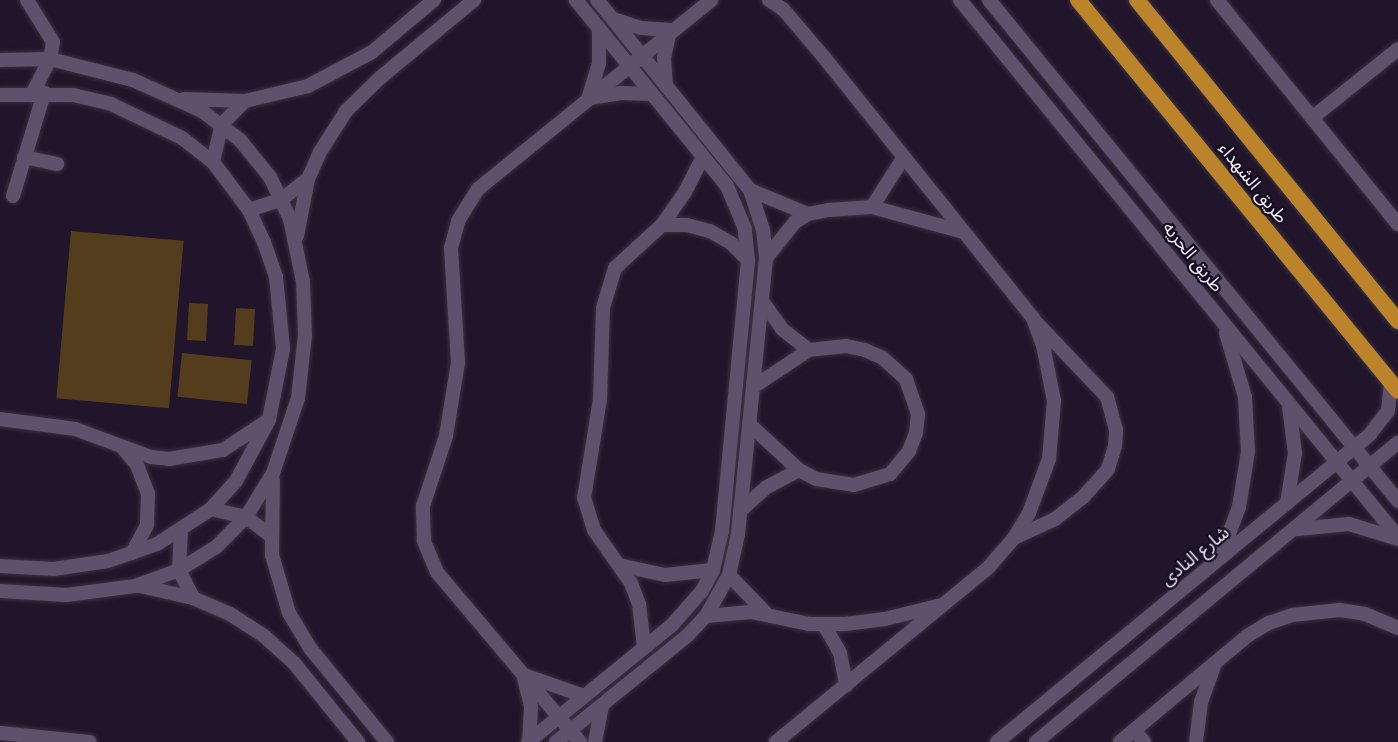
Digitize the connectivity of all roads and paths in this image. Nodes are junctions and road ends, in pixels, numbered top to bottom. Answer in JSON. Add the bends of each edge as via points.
{"nodes":[{"id":1,"x":27,"y":0,"type":"edge"},
{"id":2,"x":434,"y":0,"type":"edge"},
{"id":3,"x":474,"y":0,"type":"edge"},
{"id":4,"x":576,"y":0,"type":"edge"},
{"id":5,"x":597,"y":0,"type":"edge"},
{"id":6,"x":711,"y":0,"type":"edge"},
{"id":7,"x":769,"y":0,"type":"edge"},
{"id":8,"x":960,"y":0,"type":"edge"},
{"id":9,"x":988,"y":0,"type":"edge"},
{"id":10,"x":1078,"y":0,"type":"edge"},
{"id":11,"x":1137,"y":0,"type":"edge"},
{"id":12,"x":1217,"y":0,"type":"edge"},
{"id":13,"x":612,"y":19,"type":"junction"},
{"id":14,"x":599,"y":28,"type":"junction"},
{"id":15,"x":670,"y":30,"type":"junction"},
{"id":16,"x":1398,"y":49,"type":"edge"},
{"id":17,"x":641,"y":55,"type":"junction"},
{"id":18,"x":50,"y":59,"type":"junction"},
{"id":19,"x":0,"y":60,"type":"edge"},
{"id":20,"x":628,"y":65,"type":"junction"},
{"id":21,"x":666,"y":86,"type":"junction"},
{"id":22,"x":38,"y":93,"type":"junction"},
{"id":23,"x":652,"y":94,"type":"junction"},
{"id":24,"x":0,"y":95,"type":"edge"},
{"id":25,"x":175,"y":98,"type":"junction"},
{"id":26,"x":588,"y":99,"type":"junction"},
{"id":27,"x":245,"y":101,"type":"junction"},
{"id":28,"x":1312,"y":118,"type":"junction"},
{"id":29,"x":222,"y":124,"type":"junction"},
{"id":30,"x":24,"y":157,"type":"junction"},
{"id":31,"x":703,"y":157,"type":"junction"},
{"id":32,"x":904,"y":157,"type":"junction"},
{"id":33,"x":213,"y":162,"type":"junction"},
{"id":34,"x":57,"y":164,"type":"dead end"},
{"id":35,"x":308,"y":179,"type":"junction"},
{"id":36,"x":750,"y":190,"type":"junction"},
{"id":37,"x":13,"y":196,"type":"dead end"},
{"id":38,"x":282,"y":199,"type":"junction"},
{"id":39,"x":872,"y":207,"type":"junction"},
{"id":40,"x":1393,"y":209,"type":"edge"},
{"id":41,"x":249,"y":210,"type":"junction"},
{"id":42,"x":808,"y":214,"type":"junction"},
{"id":43,"x":1398,"y":224,"type":"edge"},
{"id":44,"x":662,"y":225,"type":"junction"},
{"id":45,"x":964,"y":232,"type":"junction"},
{"id":46,"x":296,"y":244,"type":"junction"},
{"id":47,"x":766,"y":258,"type":"junction"},
{"id":48,"x":748,"y":260,"type":"junction"},
{"id":49,"x":762,"y":301,"type":"junction"},
{"id":50,"x":1033,"y":318,"type":"junction"},
{"id":51,"x":1219,"y":318,"type":"junction"},
{"id":52,"x":1398,"y":321,"type":"edge"},
{"id":53,"x":809,"y":350,"type":"junction"},
{"id":54,"x":753,"y":387,"type":"junction"},
{"id":55,"x":1394,"y":387,"type":"edge"},
{"id":56,"x":1288,"y":404,"type":"junction"},
{"id":57,"x":0,"y":420,"type":"edge"},
{"id":58,"x":269,"y":420,"type":"junction"},
{"id":59,"x":749,"y":424,"type":"junction"},
{"id":60,"x":1398,"y":442,"type":"edge"},
{"id":61,"x":122,"y":447,"type":"junction"},
{"id":62,"x":1354,"y":447,"type":"junction"},
{"id":63,"x":1337,"y":462,"type":"junction"},
{"id":64,"x":1370,"y":466,"type":"junction"},
{"id":65,"x":799,"y":470,"type":"junction"},
{"id":66,"x":273,"y":473,"type":"junction"},
{"id":67,"x":1352,"y":481,"type":"junction"},
{"id":68,"x":1398,"y":501,"type":"edge"},
{"id":69,"x":1287,"y":503,"type":"junction"},
{"id":70,"x":211,"y":509,"type":"junction"},
{"id":71,"x":740,"y":510,"type":"junction"},
{"id":72,"x":246,"y":517,"type":"junction"},
{"id":73,"x":181,"y":531,"type":"junction"},
{"id":74,"x":1293,"y":531,"type":"junction"},
{"id":75,"x":270,"y":535,"type":"junction"},
{"id":76,"x":1014,"y":538,"type":"junction"},
{"id":77,"x":1398,"y":538,"type":"edge"},
{"id":78,"x":132,"y":554,"type":"junction"},
{"id":79,"x":1219,"y":559,"type":"junction"},
{"id":80,"x":619,"y":565,"type":"junction"},
{"id":81,"x":0,"y":566,"type":"edge"},
{"id":82,"x":179,"y":570,"type":"junction"},
{"id":83,"x":713,"y":570,"type":"junction"},
{"id":84,"x":729,"y":576,"type":"junction"},
{"id":85,"x":135,"y":586,"type":"junction"},
{"id":86,"x":0,"y":591,"type":"edge"},
{"id":87,"x":194,"y":598,"type":"junction"},
{"id":88,"x":945,"y":603,"type":"junction"},
{"id":89,"x":766,"y":614,"type":"junction"},
{"id":90,"x":706,"y":616,"type":"junction"},
{"id":91,"x":824,"y":625,"type":"junction"},
{"id":92,"x":1398,"y":628,"type":"edge"},
{"id":93,"x":644,"y":647,"type":"junction"},
{"id":94,"x":1215,"y":663,"type":"junction"},
{"id":95,"x":522,"y":673,"type":"junction"},
{"id":96,"x":846,"y":685,"type":"junction"},
{"id":97,"x":584,"y":696,"type":"junction"},
{"id":98,"x":602,"y":705,"type":"junction"},
{"id":99,"x":559,"y":717,"type":"junction"},
{"id":100,"x":1134,"y":730,"type":"junction"},
{"id":101,"x":570,"y":731,"type":"junction"},
{"id":102,"x":0,"y":733,"type":"edge"},
{"id":103,"x":90,"y":742,"type":"edge"},
{"id":104,"x":358,"y":742,"type":"edge"},
{"id":105,"x":387,"y":742,"type":"edge"},
{"id":106,"x":528,"y":742,"type":"edge"},
{"id":107,"x":556,"y":742,"type":"edge"},
{"id":108,"x":579,"y":742,"type":"edge"},
{"id":109,"x":595,"y":742,"type":"edge"},
{"id":110,"x":776,"y":742,"type":"edge"},
{"id":111,"x":997,"y":742,"type":"edge"},
{"id":112,"x":1036,"y":742,"type":"edge"},
{"id":113,"x":1120,"y":742,"type":"edge"},
{"id":114,"x":1144,"y":742,"type":"edge"},
{"id":115,"x":1196,"y":742,"type":"edge"}],
"edges":[{"from":1,"to":18,"type":"street","via":[[50,33]]},
{"from":2,"to":27,"type":"street","via":[[372,52],[337,74],[288,93]]},
{"from":3,"to":35,"type":"street","via":[[363,93],[332,131]]},
{"from":4,"to":14,"type":"street"},
{"from":5,"to":13,"type":"street"},
{"from":6,"to":15,"type":"street"},
{"from":7,"to":32,"type":"street","via":[[783,9]]},
{"from":8,"to":51,"type":"street","name":"طريق الحريه"},
{"from":9,"to":62,"type":"street","name":"طريق الحريه"},
{"from":10,"to":55,"type":"main road","name":"طريق الشهداء"},
{"from":11,"to":52,"type":"main road","name":"طريق الشهداء"},
{"from":12,"to":28,"type":"street"},
{"from":13,"to":15,"type":"street","via":[[641,28]]},
{"from":13,"to":17,"type":"street"},
{"from":14,"to":20,"type":"street"},
{"from":14,"to":26,"type":"street","via":[[598,64]]},
{"from":15,"to":17,"type":"street"},
{"from":15,"to":21,"type":"street","via":[[664,58]]},
{"from":16,"to":28,"type":"street"},
{"from":17,"to":20,"type":"street"},
{"from":17,"to":21,"type":"street"},
{"from":18,"to":19,"type":"street"},
{"from":18,"to":22,"type":"street"},
{"from":18,"to":25,"type":"street","via":[[112,73]]},
{"from":20,"to":23,"type":"street"},
{"from":20,"to":26,"type":"street"},
{"from":21,"to":36,"type":"street"},
{"from":22,"to":24,"type":"street"},
{"from":22,"to":30,"type":"street"},
{"from":22,"to":33,"type":"street","via":[[111,104],[148,118]]},
{"from":23,"to":26,"type":"street","via":[[620,93]]},
{"from":23,"to":31,"type":"street"},
{"from":25,"to":27,"type":"street"},
{"from":25,"to":29,"type":"street"},
{"from":26,"to":95,"type":"street","via":[[478,189],[458,221],[451,248],[458,363],[450,418],[423,506],[424,541],[437,572]]},
{"from":27,"to":29,"type":"street"},
{"from":28,"to":40,"type":"street"},
{"from":29,"to":33,"type":"street"},
{"from":29,"to":38,"type":"street","via":[[256,158]]},
{"from":30,"to":34,"type":"street"},
{"from":30,"to":37,"type":"street"},
{"from":31,"to":44,"type":"street"},
{"from":31,"to":48,"type":"street","via":[[735,200],[745,229]]},
{"from":32,"to":39,"type":"street"},
{"from":32,"to":45,"type":"street"},
{"from":33,"to":41,"type":"street"},
{"from":35,"to":38,"type":"street"},
{"from":35,"to":46,"type":"street"},
{"from":36,"to":42,"type":"street"},
{"from":36,"to":47,"type":"street","via":[[763,230]]},
{"from":38,"to":41,"type":"street"},
{"from":38,"to":46,"type":"street"},
{"from":39,"to":42,"type":"street"},
{"from":39,"to":45,"type":"street"},
{"from":40,"to":43,"type":"street"},
{"from":41,"to":58,"type":"street","via":[[276,277],[282,312],[278,385]]},
{"from":42,"to":47,"type":"street","via":[[784,233]]},
{"from":44,"to":48,"type":"street","via":[[687,225],[710,231],[731,243]]},
{"from":44,"to":80,"type":"street","via":[[615,268],[603,308],[600,399],[584,498],[594,530]]},
{"from":45,"to":50,"type":"street"},
{"from":46,"to":66,"type":"street","via":[[305,318],[303,368],[290,428]]},
{"from":47,"to":49,"type":"street"},
{"from":48,"to":83,"type":"street","via":[[722,531]]},
{"from":49,"to":53,"type":"street","via":[[782,329]]},
{"from":49,"to":54,"type":"street"},
{"from":50,"to":76,"type":"street","via":[[1050,373],[1053,430],[1041,486]]},
{"from":50,"to":76,"type":"street","via":[[1107,397],[1114,413],[1115,446],[1108,469],[1084,496],[1055,519]]},
{"from":51,"to":56,"type":"street","name":"طريق الحريه"},
{"from":51,"to":79,"type":"street","via":[[1239,369],[1248,424],[1239,507]]},
{"from":53,"to":54,"type":"street"},
{"from":53,"to":65,"type":"street","via":[[846,346],[883,358],[906,379],[918,414],[909,452],[890,474],[873,482],[844,485],[816,479]]},
{"from":54,"to":59,"type":"street"},
{"from":55,"to":62,"type":"street","name":"شارع النادى","via":[[1383,419]]},
{"from":56,"to":63,"type":"street","name":"طريق الحريه"},
{"from":56,"to":69,"type":"street","via":[[1295,453]]},
{"from":57,"to":61,"type":"street","via":[[48,422]]},
{"from":58,"to":61,"type":"street","via":[[239,442],[205,455],[160,458]]},
{"from":58,"to":70,"type":"street","via":[[242,471]]},
{"from":59,"to":65,"type":"street"},
{"from":59,"to":71,"type":"street"},
{"from":60,"to":64,"type":"street"},
{"from":61,"to":78,"type":"street","via":[[136,465],[148,494],[147,525]]},
{"from":62,"to":63,"type":"street","name":"شارع النادى"},
{"from":62,"to":64,"type":"street","name":"طريق الحريه"},
{"from":63,"to":67,"type":"street","name":"طريق الحريه"},
{"from":63,"to":69,"type":"street","name":"شارع النادى"},
{"from":64,"to":67,"type":"street"},
{"from":64,"to":68,"type":"street","name":"طريق الحريه"},
{"from":65,"to":71,"type":"street","via":[[767,487]]},
{"from":66,"to":72,"type":"street"},
{"from":66,"to":75,"type":"street"},
{"from":67,"to":74,"type":"street"},
{"from":67,"to":77,"type":"street","name":"طريق الحريه"},
{"from":69,"to":79,"type":"street","name":"شارع النادى"},
{"from":70,"to":72,"type":"street"},
{"from":70,"to":73,"type":"street"},
{"from":71,"to":84,"type":"street"},
{"from":72,"to":75,"type":"street"},
{"from":72,"to":82,"type":"street","via":[[216,547]]},
{"from":73,"to":78,"type":"street"},
{"from":73,"to":82,"type":"street"},
{"from":74,"to":77,"type":"street","via":[[1349,524]]},
{"from":74,"to":112,"type":"street"},
{"from":75,"to":105,"type":"street","via":[[276,575],[299,631]]},
{"from":76,"to":88,"type":"street","via":[[989,567]]},
{"from":78,"to":81,"type":"street","via":[[54,569]]},
{"from":79,"to":111,"type":"street","name":"شارع النادى"},
{"from":80,"to":83,"type":"street","via":[[665,574]]},
{"from":80,"to":93,"type":"street","via":[[639,604]]},
{"from":82,"to":85,"type":"street"},
{"from":82,"to":87,"type":"street"},
{"from":83,"to":93,"type":"street","via":[[688,609]]},
{"from":84,"to":89,"type":"street"},
{"from":84,"to":90,"type":"street"},
{"from":85,"to":86,"type":"street","via":[[67,595]]},
{"from":85,"to":87,"type":"street"},
{"from":87,"to":104,"type":"street","via":[[248,624],[280,649]]},
{"from":88,"to":91,"type":"street","via":[[885,620]]},
{"from":88,"to":96,"type":"street"},
{"from":89,"to":90,"type":"street"},
{"from":89,"to":91,"type":"street"},
{"from":90,"to":98,"type":"street"},
{"from":91,"to":96,"type":"street","via":[[840,653]]},
{"from":92,"to":94,"type":"street","via":[[1365,614],[1340,610],[1292,615],[1247,636]]},
{"from":93,"to":97,"type":"street"},
{"from":94,"to":100,"type":"street"},
{"from":94,"to":115,"type":"street","via":[[1201,702]]},
{"from":95,"to":97,"type":"street"},
{"from":95,"to":99,"type":"street"},
{"from":95,"to":106,"type":"street","via":[[531,707]]},
{"from":96,"to":110,"type":"street"},
{"from":97,"to":99,"type":"street"},
{"from":98,"to":101,"type":"street"},
{"from":98,"to":109,"type":"street"},
{"from":99,"to":101,"type":"street"},
{"from":99,"to":106,"type":"street"},
{"from":100,"to":113,"type":"street"},
{"from":100,"to":114,"type":"street"},
{"from":101,"to":107,"type":"street"},
{"from":101,"to":108,"type":"street"},
{"from":102,"to":103,"type":"street"}]}
